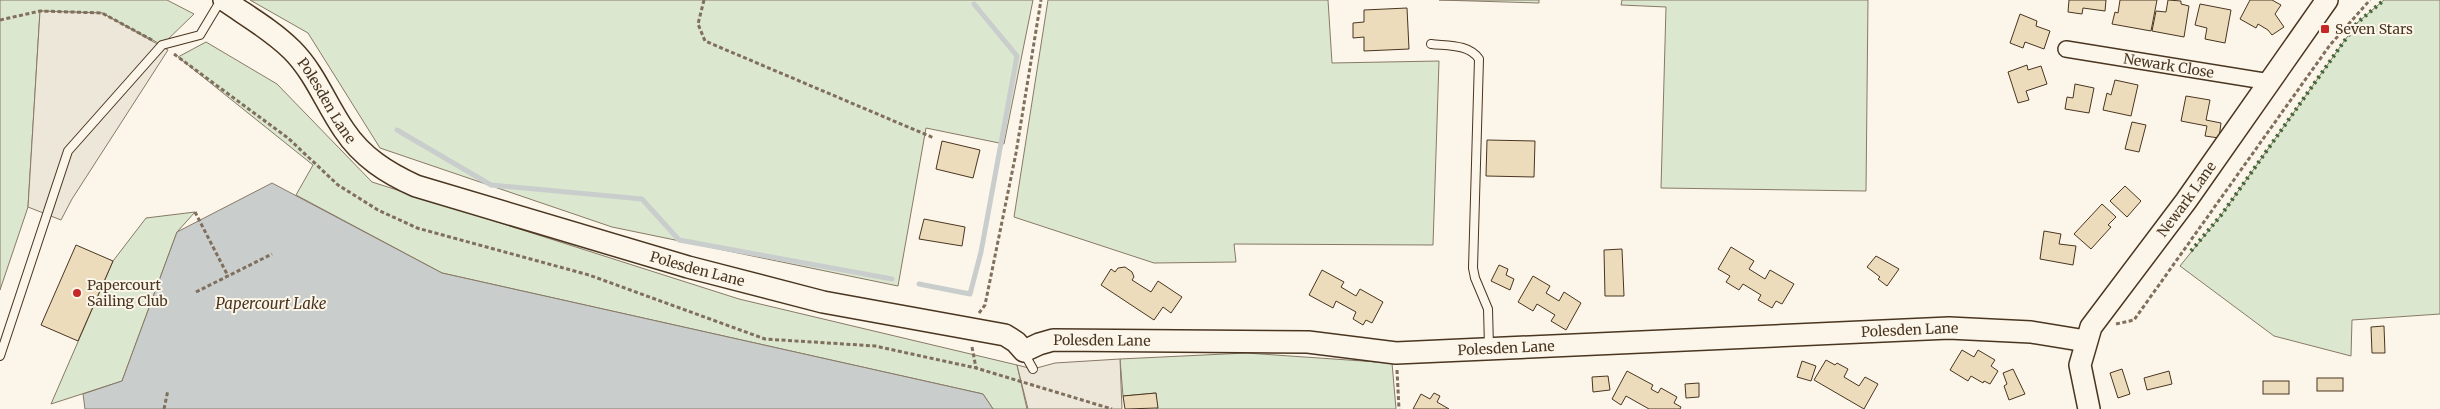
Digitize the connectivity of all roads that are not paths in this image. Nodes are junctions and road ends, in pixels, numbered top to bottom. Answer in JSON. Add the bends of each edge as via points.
{"nodes":[{"id":1,"x":223,"y":0,"type":"edge"},
{"id":2,"x":2327,"y":0,"type":"edge"},
{"id":3,"x":1431,"y":44,"type":"dead end"},
{"id":4,"x":2066,"y":49,"type":"dead end"},
{"id":5,"x":2270,"y":82,"type":"junction"},
{"id":6,"x":2086,"y":341,"type":"junction"},
{"id":7,"x":1489,"y":349,"type":"junction"},
{"id":8,"x":0,"y":356,"type":"edge"},
{"id":9,"x":2088,"y":409,"type":"edge"}],
"edges":[{"from":1,"to":7,"type":"street","name":"Polesden Lane","via":[[292,50],[318,84],[343,130],[376,164],[416,186],[688,267],[823,302],[1005,335],[1016,342],[1028,360],[1039,344],[1053,340],[1308,342],[1396,353]]},
{"from":1,"to":8,"type":"lane","via":[[200,35],[162,45],[68,151]]},
{"from":2,"to":5,"type":"street","name":"Newark Lane"},
{"from":3,"to":7,"type":"lane","via":[[1467,49],[1479,59],[1473,268],[1488,309]]},
{"from":4,"to":5,"type":"street","name":"Newark Close"},
{"from":5,"to":6,"type":"street","name":"Newark Lane","via":[[2186,201],[2098,315]]},
{"from":6,"to":7,"type":"street","name":"Polesden Lane","via":[[2031,332],[1949,328]]},
{"from":6,"to":9,"type":"street","name":"Newark Lane","via":[[2080,365]]}]}
